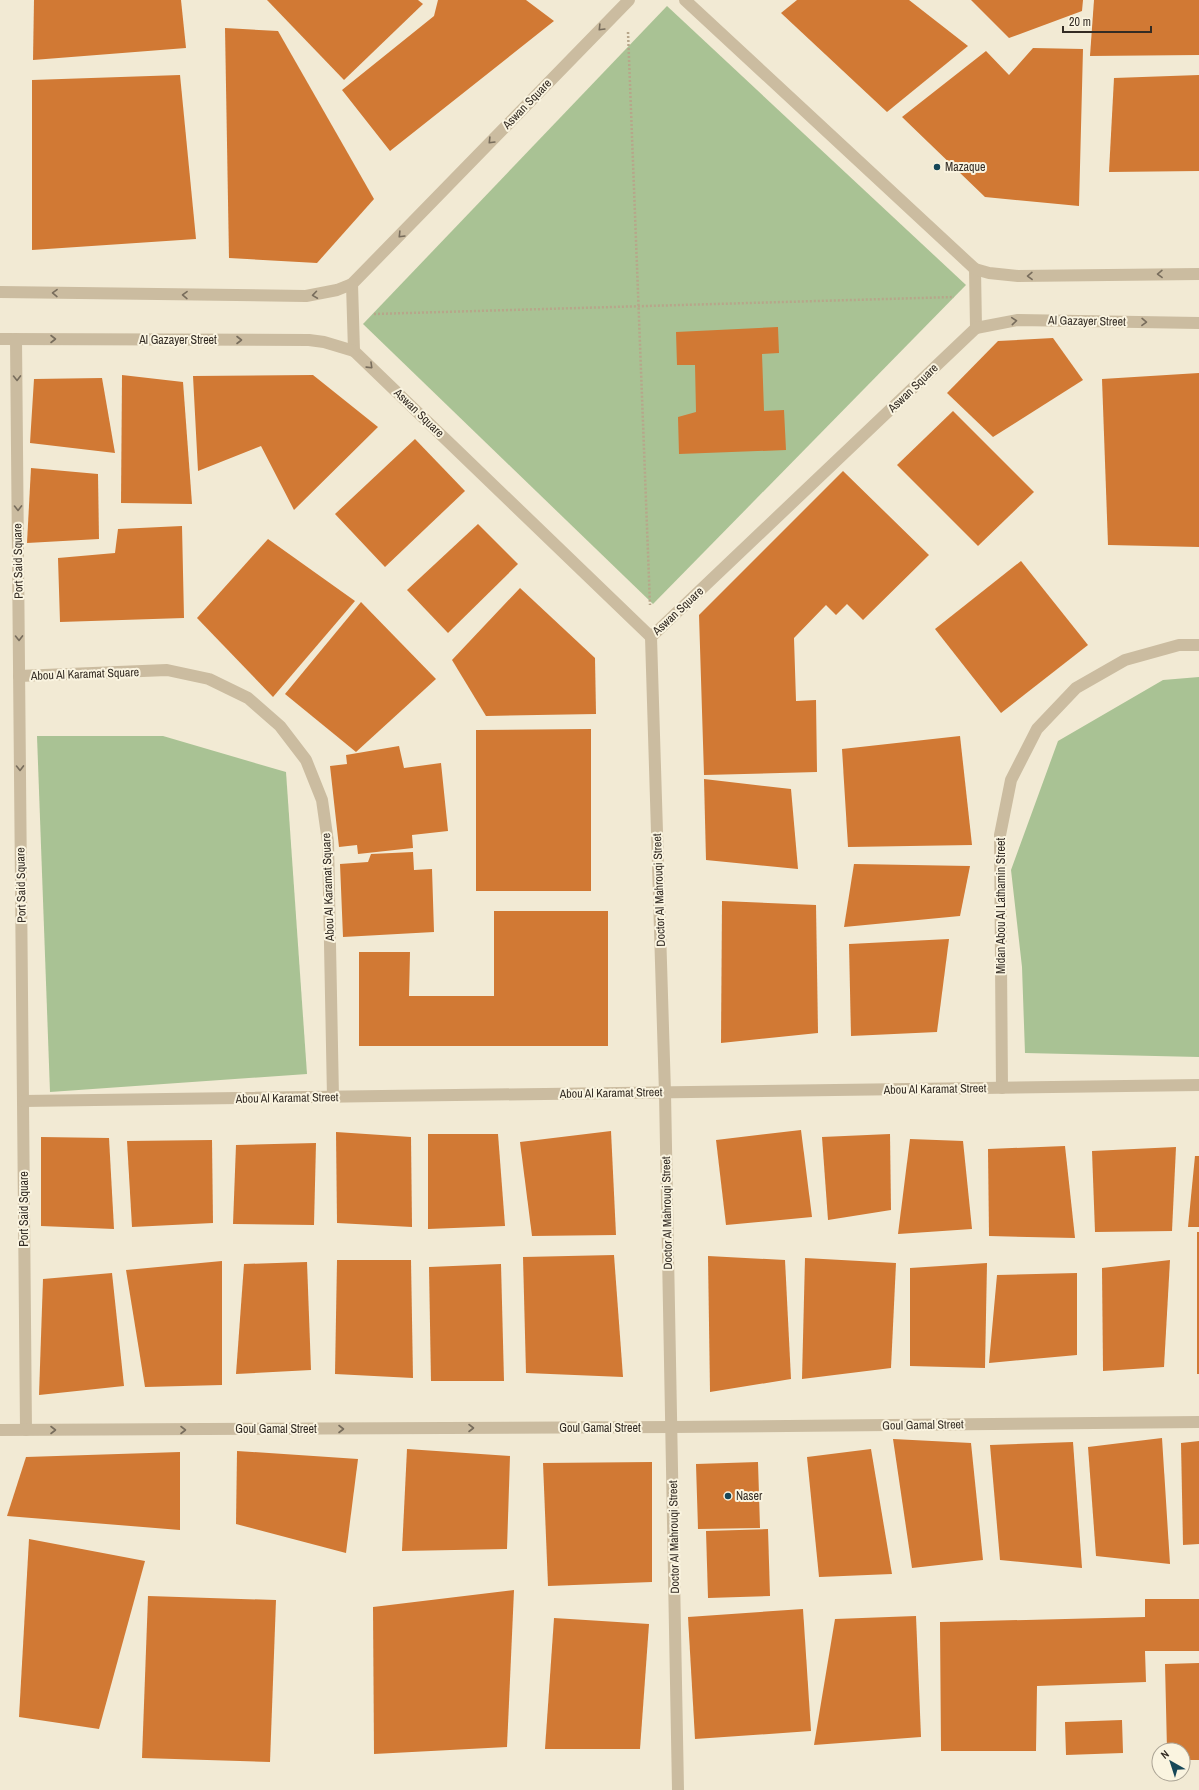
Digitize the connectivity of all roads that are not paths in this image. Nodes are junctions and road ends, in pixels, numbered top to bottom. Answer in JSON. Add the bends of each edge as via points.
{"nodes":[{"id":1,"x":685,"y":0,"type":"edge"},
{"id":2,"x":628,"y":1,"type":"edge"},
{"id":3,"x":975,"y":269,"type":"junction"},
{"id":4,"x":1199,"y":274,"type":"edge"},
{"id":5,"x":352,"y":284,"type":"junction"},
{"id":6,"x":0,"y":292,"type":"edge"},
{"id":7,"x":1199,"y":323,"type":"edge"},
{"id":8,"x":976,"y":328,"type":"junction"},
{"id":9,"x":0,"y":339,"type":"edge"},
{"id":10,"x":16,"y":339,"type":"junction"},
{"id":11,"x":354,"y":351,"type":"junction"},
{"id":12,"x":651,"y":637,"type":"junction"},
{"id":13,"x":1199,"y":645,"type":"edge"},
{"id":14,"x":19,"y":676,"type":"junction"},
{"id":15,"x":1199,"y":1085,"type":"edge"},
{"id":16,"x":1002,"y":1088,"type":"junction"},
{"id":17,"x":665,"y":1093,"type":"junction"},
{"id":18,"x":333,"y":1097,"type":"junction"},
{"id":19,"x":23,"y":1102,"type":"junction"},
{"id":20,"x":1199,"y":1422,"type":"edge"},
{"id":21,"x":672,"y":1427,"type":"junction"},
{"id":22,"x":0,"y":1430,"type":"edge"},
{"id":23,"x":26,"y":1430,"type":"junction"},
{"id":24,"x":678,"y":1790,"type":"edge"}],
"edges":[{"from":1,"to":3,"type":"street"},
{"from":2,"to":5,"type":"street","name":"Aswan Square","one_way":true},
{"from":4,"to":3,"type":"street","one_way":true,"via":[[1018,276]]},
{"from":3,"to":8,"type":"street"},
{"from":5,"to":6,"type":"street","one_way":true,"via":[[337,290],[306,296]]},
{"from":5,"to":11,"type":"street"},
{"from":8,"to":7,"type":"street","name":"Al Gazayer Street","one_way":true,"via":[[1018,320]]},
{"from":8,"to":12,"type":"street","name":"Aswan Square"},
{"from":9,"to":10,"type":"street","name":"Al Gazayer Street"},
{"from":10,"to":11,"type":"street","name":"Al Gazayer Street","one_way":true,"via":[[309,340]]},
{"from":10,"to":14,"type":"street","name":"Port Said Square","one_way":true},
{"from":11,"to":12,"type":"street","name":"Aswan Square","one_way":true},
{"from":12,"to":17,"type":"street","name":"Doctor Al Mahrouqi Street"},
{"from":13,"to":16,"type":"street","name":"Midan Abou Al Lathamin Street","via":[[1179,646],[1125,660],[1076,688],[1037,729],[1012,780],[1000,835]]},
{"from":14,"to":18,"type":"street","name":"Abou Al Karamat Square","via":[[167,670],[209,679],[248,698],[280,726],[306,760],[322,800],[327,835]]},
{"from":14,"to":19,"type":"street","name":"Port Said Square","one_way":true},
{"from":15,"to":16,"type":"street","name":"Abou Al Karamat Street"},
{"from":16,"to":17,"type":"street","name":"Abou Al Karamat Street"},
{"from":17,"to":18,"type":"street","name":"Abou Al Karamat Street"},
{"from":17,"to":21,"type":"street","name":"Doctor Al Mahrouqi Street"},
{"from":18,"to":19,"type":"street","name":"Abou Al Karamat Street"},
{"from":19,"to":23,"type":"street","name":"Port Said Square"},
{"from":20,"to":21,"type":"street","name":"Goul Gamal Street"},
{"from":23,"to":21,"type":"street","name":"Goul Gamal Street","one_way":true},
{"from":21,"to":24,"type":"street","name":"Doctor Al Mahrouqi Street"},
{"from":22,"to":23,"type":"street","name":"Goul Gamal Street"}]}
